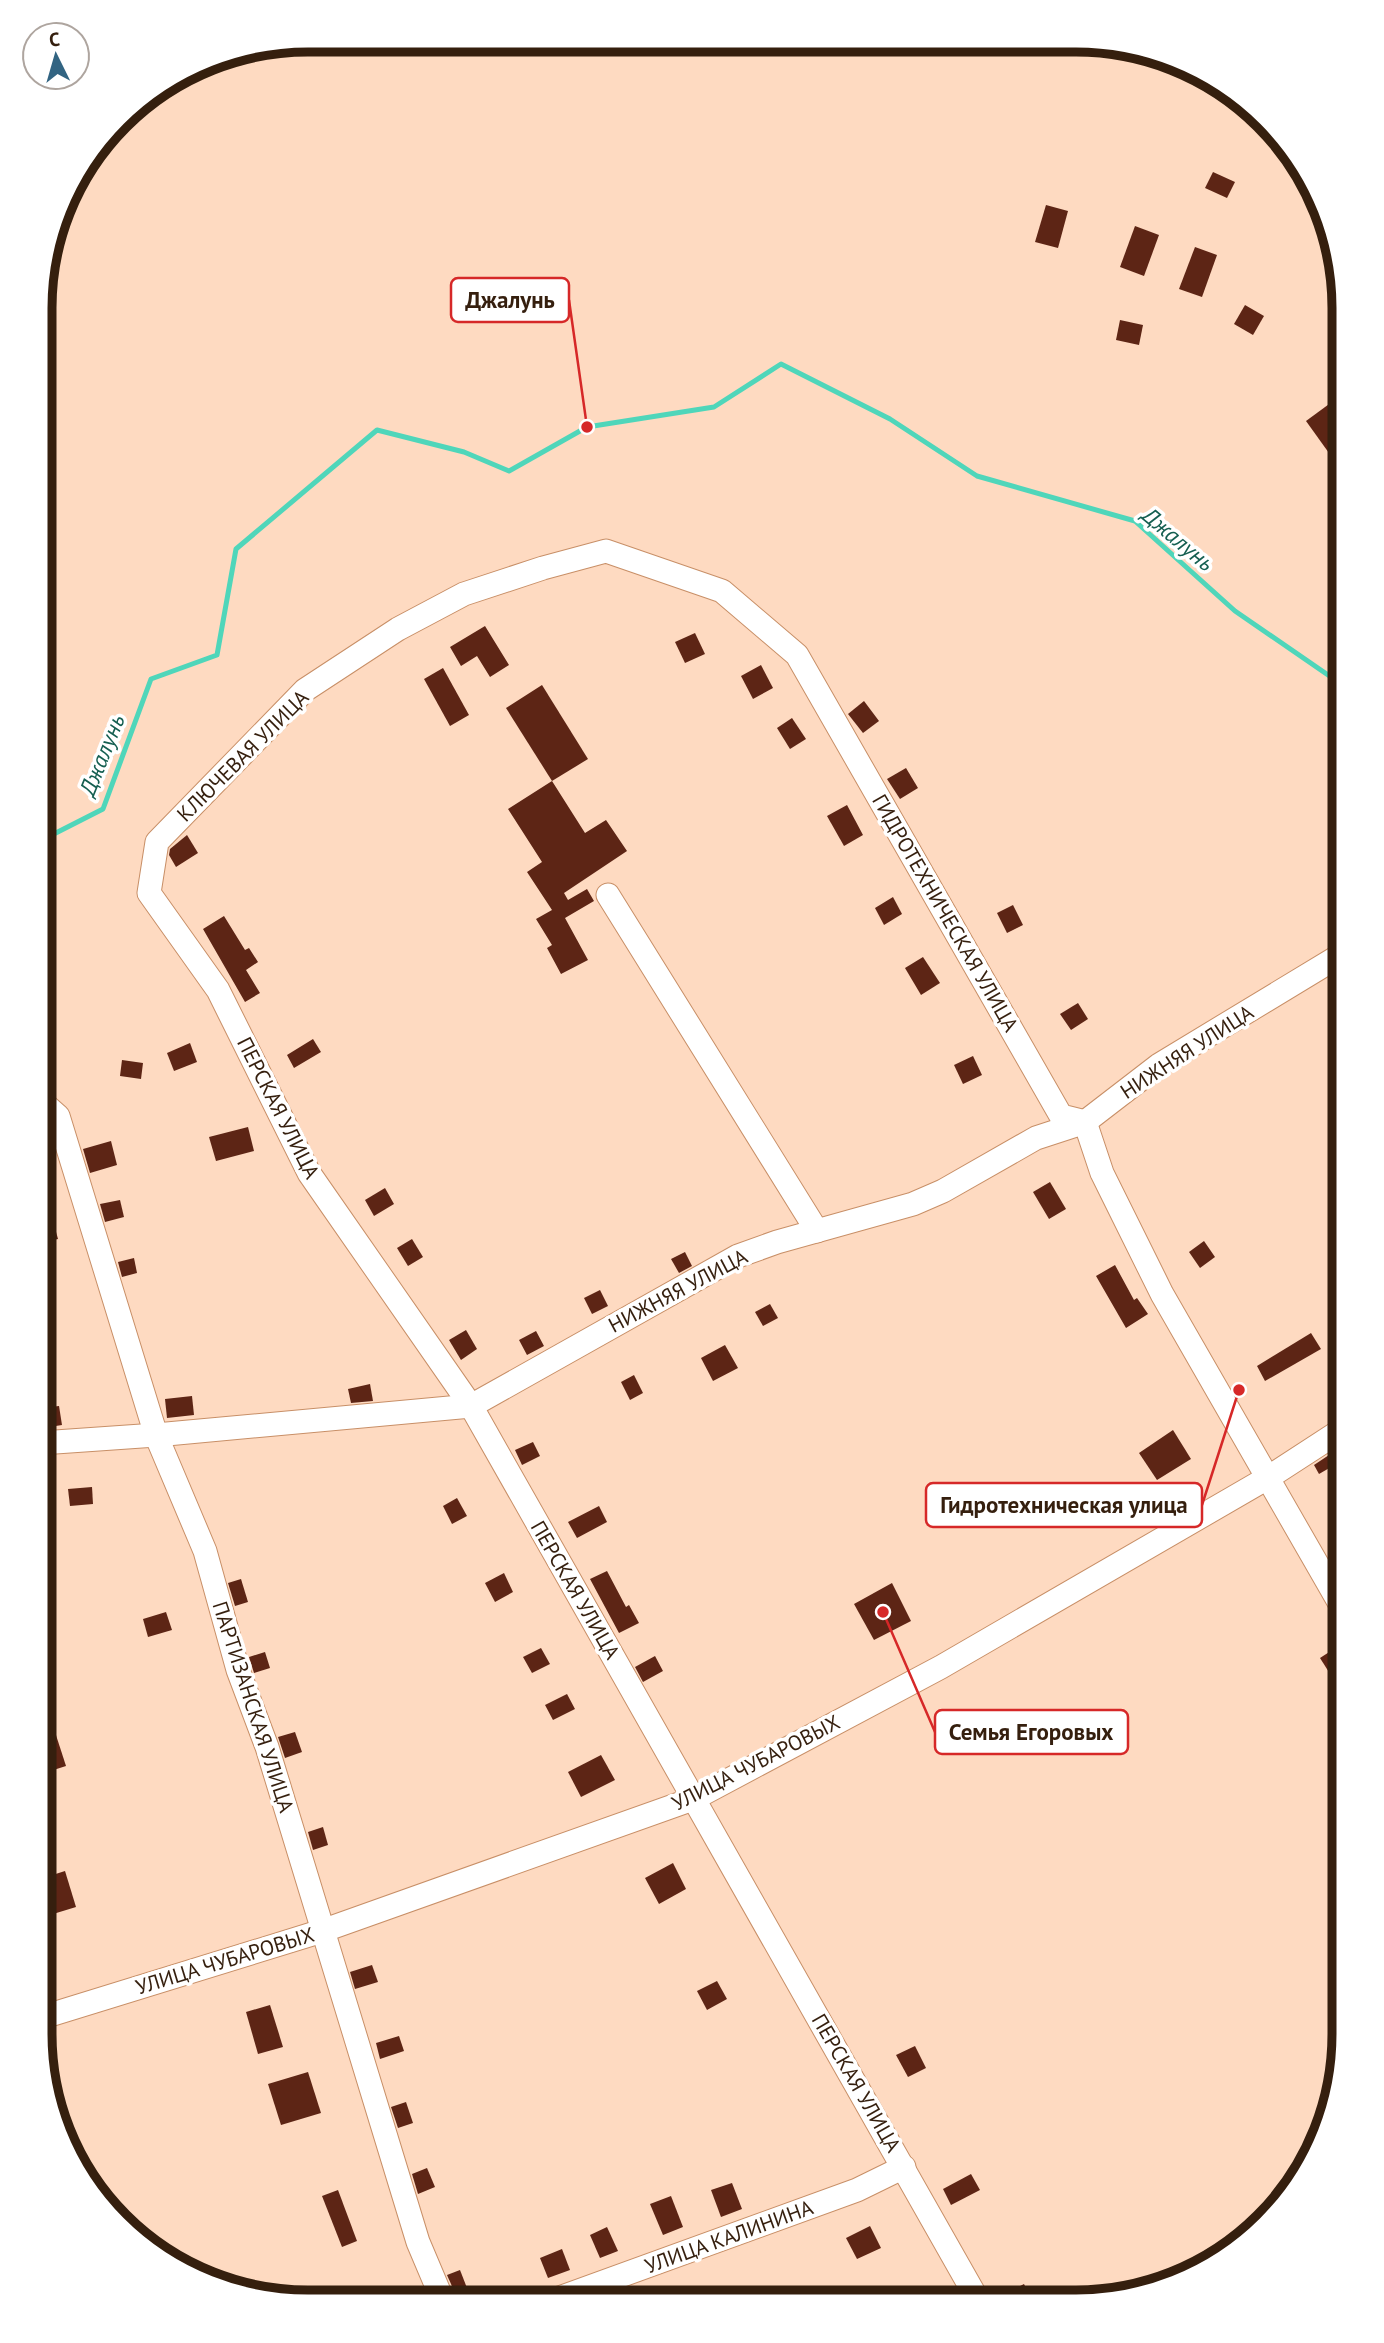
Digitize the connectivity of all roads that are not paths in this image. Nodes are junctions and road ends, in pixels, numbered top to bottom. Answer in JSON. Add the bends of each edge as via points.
{"nodes":[{"id":1,"x":606,"y":551,"type":"joint"},
{"id":2,"x":149,"y":893,"type":"joint"},
{"id":3,"x":608,"y":895,"type":"dead end"},
{"id":4,"x":1332,"y":960,"type":"edge"},
{"id":5,"x":52,"y":1114,"type":"edge"},
{"id":6,"x":1086,"y":1122,"type":"junction"},
{"id":7,"x":817,"y":1231,"type":"junction"},
{"id":8,"x":471,"y":1406,"type":"junction"},
{"id":9,"x":156,"y":1435,"type":"junction"},
{"id":10,"x":1332,"y":1436,"type":"edge"},
{"id":11,"x":52,"y":1442,"type":"edge"},
{"id":12,"x":1269,"y":1477,"type":"junction"},
{"id":13,"x":1332,"y":1589,"type":"edge"},
{"id":14,"x":693,"y":1799,"type":"junction"},
{"id":15,"x":323,"y":1931,"type":"junction"},
{"id":16,"x":52,"y":2014,"type":"edge"},
{"id":17,"x":904,"y":2167,"type":"junction"},
{"id":18,"x":438,"y":2290,"type":"edge"},
{"id":19,"x":581,"y":2290,"type":"edge"},
{"id":20,"x":972,"y":2290,"type":"edge"}],
"edges":[{"from":1,"to":2,"type":"street","name":"КЛЮЧЕВАЯ УЛИЦА","via":[[464,594],[398,629],[305,690],[157,842]]},
{"from":1,"to":6,"type":"street","name":"ГИДРОТЕХНИЧЕСКАЯ УЛИЦА","via":[[722,591],[797,655],[1061,1116]]},
{"from":2,"to":8,"type":"street","name":"ПЕРСКАЯ УЛИЦА","via":[[218,990],[309,1173]]},
{"from":3,"to":7,"type":"street"},
{"from":4,"to":6,"type":"street","name":"НИЖНЯЯ УЛИЦА","via":[[1159,1065]]},
{"from":5,"to":9,"type":"street","name":"ПАРТИЗАНСКАЯ УЛИЦА"},
{"from":6,"to":7,"type":"street","name":"НИЖНЯЯ УЛИЦА","via":[[1036,1138],[913,1204]]},
{"from":6,"to":12,"type":"street","via":[[1102,1173],[1163,1294]]},
{"from":7,"to":8,"type":"street","name":"НИЖНЯЯ УЛИЦА","via":[[738,1256]]},
{"from":8,"to":9,"type":"street","name":"НИЖНЯЯ УЛИЦА"},
{"from":8,"to":14,"type":"street","name":"ПЕРСКАЯ УЛИЦА"},
{"from":9,"to":11,"type":"street","name":"НИЖНЯЯ УЛИЦА"},
{"from":9,"to":15,"type":"street","name":"ПАРТИЗАНСКАЯ УЛИЦА","via":[[205,1551],[238,1670],[267,1747]]},
{"from":10,"to":12,"type":"street","name":"УЛИЦА ЧУБАРОВЫХ"},
{"from":12,"to":13,"type":"street"},
{"from":12,"to":14,"type":"street","name":"УЛИЦА ЧУБАРОВЫХ","via":[[942,1667]]},
{"from":14,"to":15,"type":"street","name":"УЛИЦА ЧУБАРОВЫХ"},
{"from":14,"to":17,"type":"street","name":"ПЕРСКАЯ УЛИЦА"},
{"from":15,"to":16,"type":"street","name":"УЛИЦА ЧУБАРОВЫХ"},
{"from":15,"to":18,"type":"street","name":"ПАРТИЗАНСКАЯ УЛИЦА","via":[[418,2242]]},
{"from":17,"to":19,"type":"street","name":"УЛИЦА КАЛИНИНА","via":[[857,2190]]},
{"from":17,"to":20,"type":"street","name":"ПЕРСКАЯ УЛИЦА"}]}
